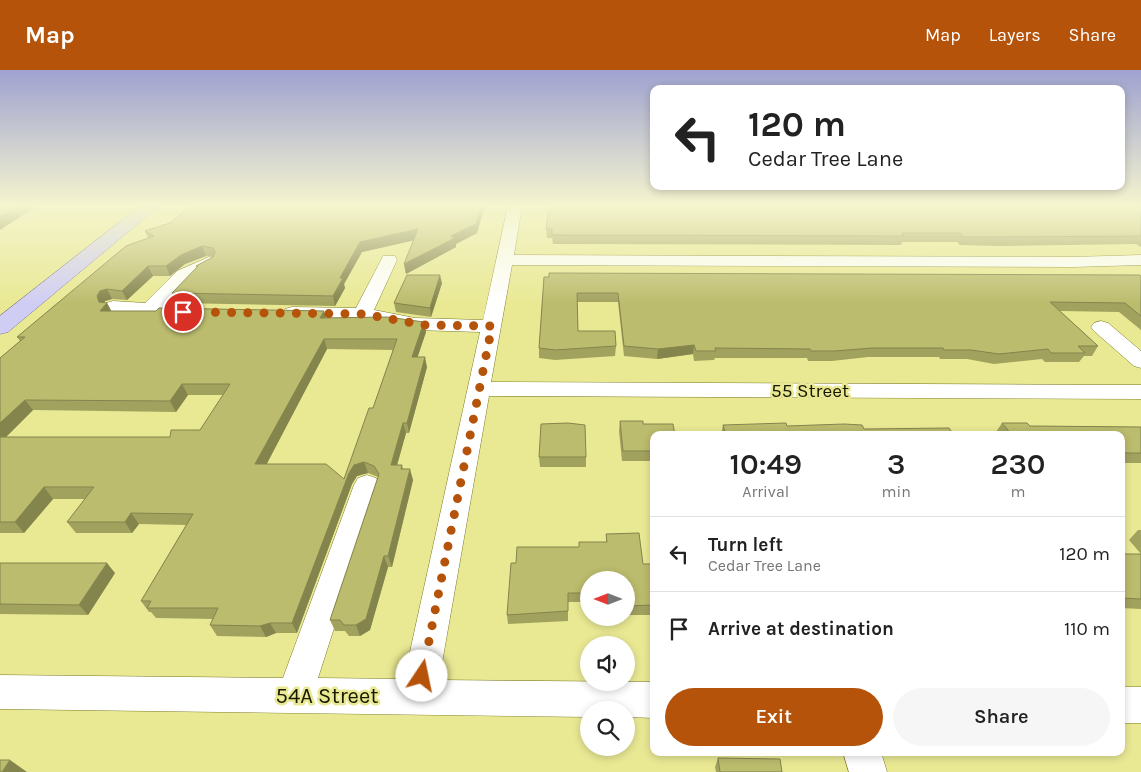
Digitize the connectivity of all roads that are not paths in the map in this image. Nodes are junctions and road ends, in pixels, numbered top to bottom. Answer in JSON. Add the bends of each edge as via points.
{"nodes":[{"id":1,"x":110,"y":239,"type":"edge"},
{"id":2,"x":509,"y":239,"type":"edge"},
{"id":3,"x":389,"y":260,"type":"dead end"},
{"id":4,"x":505,"y":260,"type":"junction"},
{"id":5,"x":1141,"y":260,"type":"edge"},
{"id":6,"x":209,"y":262,"type":"edge"},
{"id":7,"x":113,"y":307,"type":"dead end"},
{"id":8,"x":149,"y":310,"type":"junction"},
{"id":9,"x":211,"y":312,"type":"edge"},
{"id":10,"x":278,"y":313,"type":"edge"},
{"id":11,"x":363,"y":314,"type":"junction"},
{"id":12,"x":0,"y":326,"type":"edge"},
{"id":13,"x":492,"y":326,"type":"junction"},
{"id":14,"x":1101,"y":327,"type":"dead end"},
{"id":15,"x":1141,"y":362,"type":"edge"},
{"id":16,"x":480,"y":389,"type":"junction"},
{"id":17,"x":1141,"y":392,"type":"edge"},
{"id":18,"x":367,"y":485,"type":"dead end"},
{"id":19,"x":0,"y":692,"type":"edge"},
{"id":20,"x":295,"y":695,"type":"junction"},
{"id":21,"x":418,"y":696,"type":"junction"},
{"id":22,"x":650,"y":700,"type":"edge"},
{"id":23,"x":1125,"y":705,"type":"edge"},
{"id":24,"x":1141,"y":705,"type":"edge"},
{"id":25,"x":863,"y":756,"type":"edge"},
{"id":26,"x":868,"y":772,"type":"edge"}],
"edges":[{"from":1,"to":12,"type":"main road"},
{"from":2,"to":4,"type":"street"},
{"from":3,"to":11,"type":"street"},
{"from":4,"to":5,"type":"street"},
{"from":4,"to":13,"type":"street"},
{"from":6,"to":8,"type":"street","via":[[183,275]]},
{"from":7,"to":8,"type":"street"},
{"from":8,"to":9,"type":"street"},
{"from":10,"to":11,"type":"street"},
{"from":11,"to":13,"type":"street","via":[[424,325]]},
{"from":13,"to":16,"type":"street"},
{"from":14,"to":15,"type":"street"},
{"from":16,"to":17,"type":"street","name":"55 Street"},
{"from":16,"to":21,"type":"street"},
{"from":18,"to":20,"type":"street"},
{"from":19,"to":20,"type":"street","name":"54A Street"},
{"from":20,"to":21,"type":"street","name":"54A Street"},
{"from":21,"to":22,"type":"street","name":"54A Street"},
{"from":23,"to":24,"type":"street"},
{"from":25,"to":26,"type":"street"}]}
